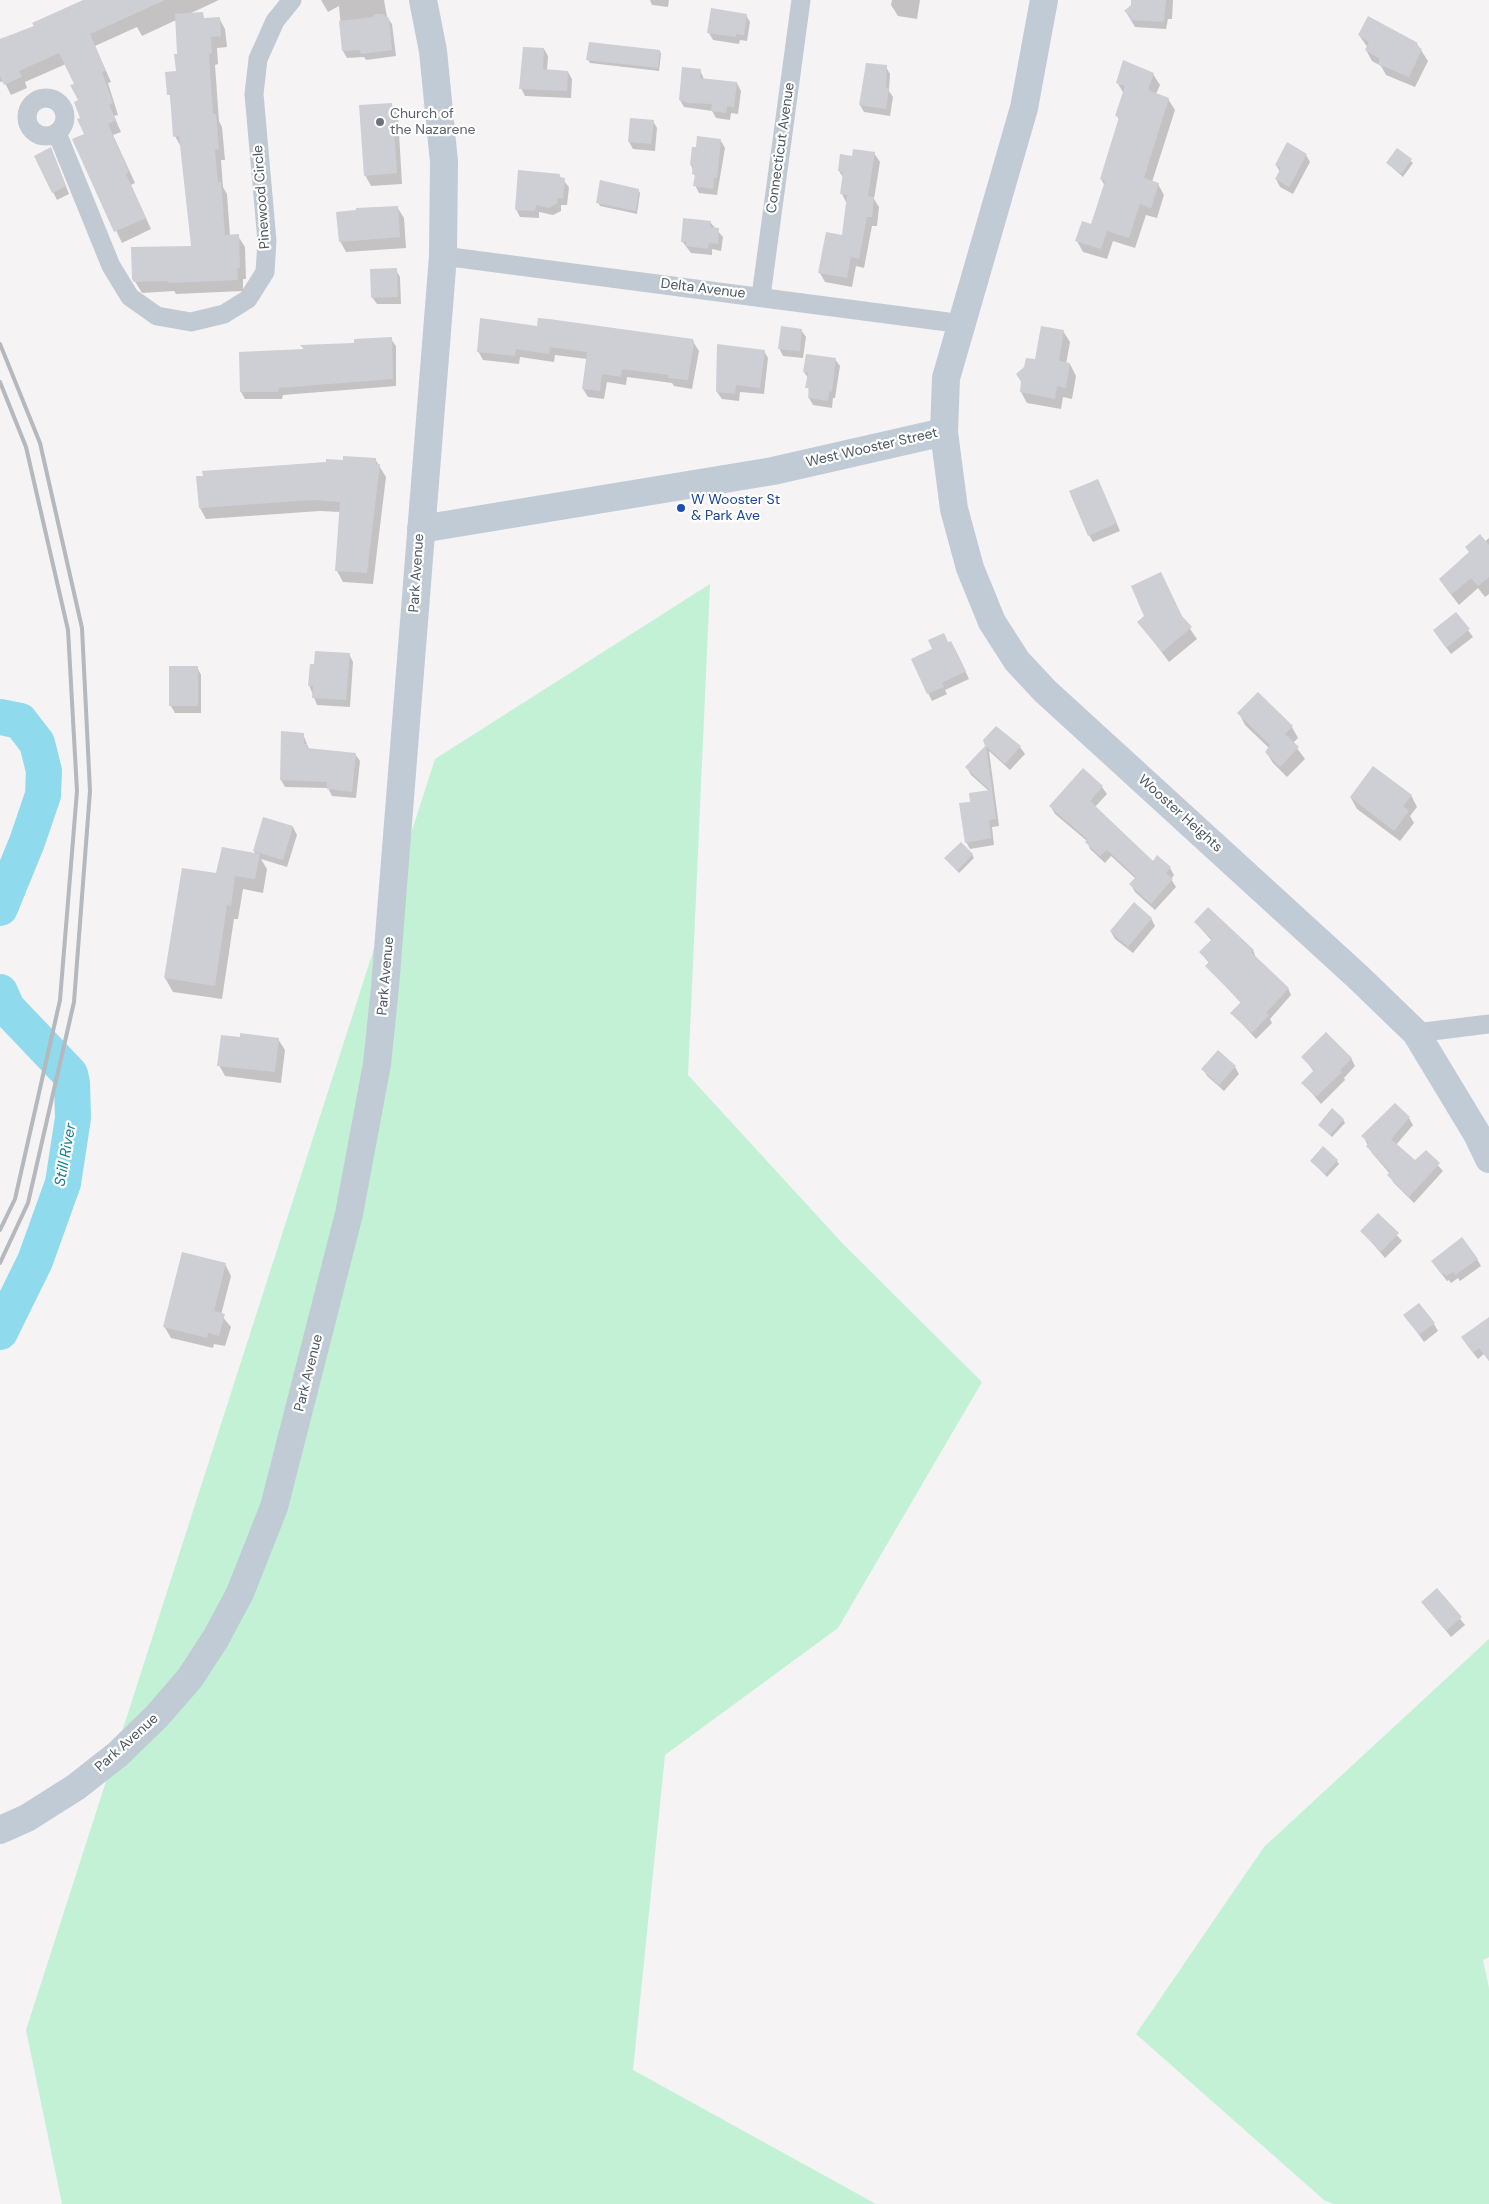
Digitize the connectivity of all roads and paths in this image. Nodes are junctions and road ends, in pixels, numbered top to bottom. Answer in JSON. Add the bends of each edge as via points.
{"nodes":[{"id":1,"x":292,"y":0,"type":"edge"},
{"id":2,"x":423,"y":0,"type":"edge"},
{"id":3,"x":800,"y":0,"type":"edge"},
{"id":4,"x":1044,"y":0,"type":"edge"},
{"id":5,"x":56,"y":133,"type":"dead end"},
{"id":6,"x":443,"y":256,"type":"junction"},
{"id":7,"x":761,"y":296,"type":"junction"},
{"id":8,"x":963,"y":324,"type":"junction"},
{"id":9,"x":944,"y":432,"type":"junction"},
{"id":10,"x":421,"y":529,"type":"junction"},
{"id":11,"x":1489,"y":1024,"type":"edge"},
{"id":12,"x":1416,"y":1033,"type":"junction"},
{"id":13,"x":1489,"y":1159,"type":"edge"},
{"id":14,"x":0,"y":1830,"type":"edge"}],
"edges":[{"from":1,"to":5,"type":"street","name":"Pinewood Circle","via":[[275,21],[258,59],[254,94],[267,241],[265,272],[248,299],[224,314],[191,322],[157,316],[130,297],[111,266]]},
{"from":2,"to":6,"type":"main road","name":"Park Avenue","via":[[444,162]]},
{"from":3,"to":7,"type":"street","name":"Connecticut Avenue"},
{"from":4,"to":8,"type":"main road","name":"West Wooster Street","via":[[1024,108]]},
{"from":6,"to":7,"type":"street","name":"Delta Avenue"},
{"from":6,"to":10,"type":"main road","name":"Park Avenue"},
{"from":7,"to":8,"type":"street","name":"Delta Avenue"},
{"from":8,"to":9,"type":"main road","name":"West Wooster Street","via":[[946,378]]},
{"from":9,"to":10,"type":"main road","name":"West Wooster Street","via":[[772,471]]},
{"from":9,"to":12,"type":"main road","name":"Wooster Heights","via":[[954,509],[970,568],[992,622],[1017,661],[1045,692]]},
{"from":10,"to":14,"type":"main road","name":"Park Avenue","via":[[377,1064],[349,1214],[274,1507],[240,1593],[190,1678],[118,1754],[76,1787],[27,1818]]},
{"from":11,"to":12,"type":"street"},
{"from":12,"to":13,"type":"main road","name":"Wooster Heights"}]}
